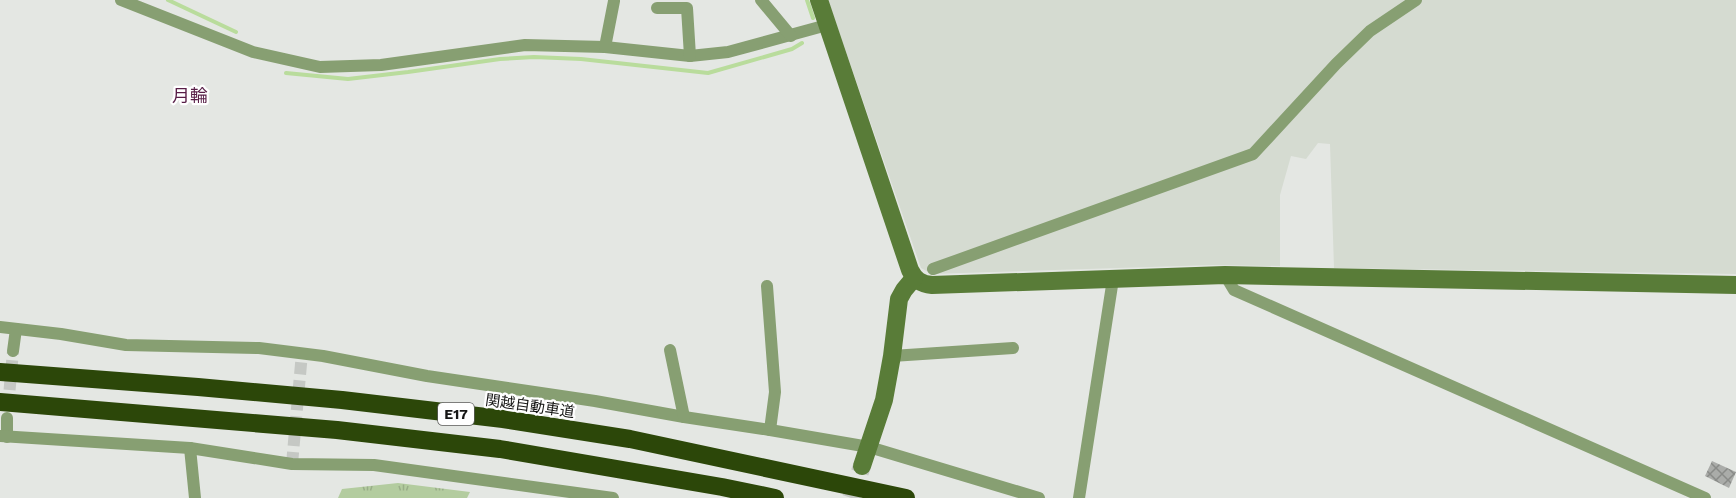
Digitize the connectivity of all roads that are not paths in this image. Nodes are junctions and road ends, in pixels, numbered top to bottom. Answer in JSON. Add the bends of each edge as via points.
{"nodes":[{"id":1,"x":121,"y":0,"type":"edge"},
{"id":2,"x":761,"y":0,"type":"edge"},
{"id":3,"x":819,"y":0,"type":"edge"},
{"id":4,"x":1416,"y":0,"type":"edge"},
{"id":5,"x":614,"y":1,"type":"edge"},
{"id":6,"x":657,"y":8,"type":"dead end"},
{"id":7,"x":828,"y":25,"type":"junction"},
{"id":8,"x":791,"y":36,"type":"junction"},
{"id":9,"x":605,"y":47,"type":"junction"},
{"id":10,"x":690,"y":56,"type":"junction"},
{"id":11,"x":933,"y":269,"type":"dead end"},
{"id":12,"x":1225,"y":275,"type":"junction"},
{"id":13,"x":914,"y":278,"type":"junction"},
{"id":14,"x":1113,"y":279,"type":"junction"},
{"id":15,"x":1736,"y":285,"type":"edge"},
{"id":16,"x":767,"y":286,"type":"dead end"},
{"id":17,"x":0,"y":327,"type":"edge"},
{"id":18,"x":16,"y":329,"type":"junction"},
{"id":19,"x":1013,"y":348,"type":"dead end"},
{"id":20,"x":669,"y":350,"type":"dead end"},
{"id":21,"x":13,"y":351,"type":"tunnel mouth"},
{"id":22,"x":892,"y":356,"type":"junction"},
{"id":23,"x":0,"y":372,"type":"edge"},
{"id":24,"x":4,"y":410,"type":"edge"},
{"id":25,"x":684,"y":417,"type":"junction"},
{"id":26,"x":770,"y":430,"type":"junction"},
{"id":27,"x":4,"y":437,"type":"edge"},
{"id":28,"x":869,"y":447,"type":"junction"},
{"id":29,"x":190,"y":448,"type":"junction"},
{"id":30,"x":862,"y":466,"type":"tunnel mouth"},
{"id":31,"x":195,"y":498,"type":"edge"},
{"id":32,"x":613,"y":498,"type":"edge"},
{"id":33,"x":775,"y":498,"type":"edge"},
{"id":34,"x":906,"y":498,"type":"edge"},
{"id":35,"x":1039,"y":498,"type":"edge"},
{"id":36,"x":1079,"y":498,"type":"edge"},
{"id":37,"x":1705,"y":498,"type":"edge"}],
"edges":[{"from":1,"to":9,"type":"street","via":[[253,52],[320,67],[381,65],[525,45]]},
{"from":2,"to":8,"type":"street"},
{"from":3,"to":7,"type":"street"},
{"from":4,"to":11,"type":"street","via":[[1370,31],[1253,154]]},
{"from":5,"to":9,"type":"street"},
{"from":6,"to":10,"type":"street","via":[[687,8]]},
{"from":7,"to":8,"type":"street"},
{"from":7,"to":13,"type":"street"},
{"from":8,"to":10,"type":"street","via":[[728,52]]},
{"from":9,"to":10,"type":"street"},
{"from":12,"to":14,"type":"street"},
{"from":12,"to":15,"type":"street"},
{"from":12,"to":37,"type":"street","via":[[1234,290]]},
{"from":13,"to":14,"type":"street","via":[[932,285]]},
{"from":13,"to":22,"type":"street","via":[[899,299]]},
{"from":14,"to":36,"type":"street"},
{"from":16,"to":26,"type":"street","via":[[775,392]]},
{"from":17,"to":18,"type":"street"},
{"from":18,"to":21,"type":"street"},
{"from":18,"to":25,"type":"street","via":[[126,345],[259,348],[323,356]]},
{"from":19,"to":22,"type":"street"},
{"from":20,"to":25,"type":"street"},
{"from":22,"to":28,"type":"street","via":[[884,400]]},
{"from":23,"to":34,"type":"highway","name":"関越自動車道","number":"E17","via":[[342,400],[504,419],[630,438]]},
{"from":24,"to":27,"type":"street"},
{"from":24,"to":33,"type":"highway","number":"E17","via":[[314,428],[500,449]]},
{"from":25,"to":26,"type":"street"},
{"from":26,"to":28,"type":"street"},
{"from":27,"to":29,"type":"street"},
{"from":28,"to":30,"type":"street"},
{"from":28,"to":35,"type":"street"},
{"from":29,"to":31,"type":"street"},
{"from":29,"to":32,"type":"street","via":[[292,464],[374,465]]}]}
